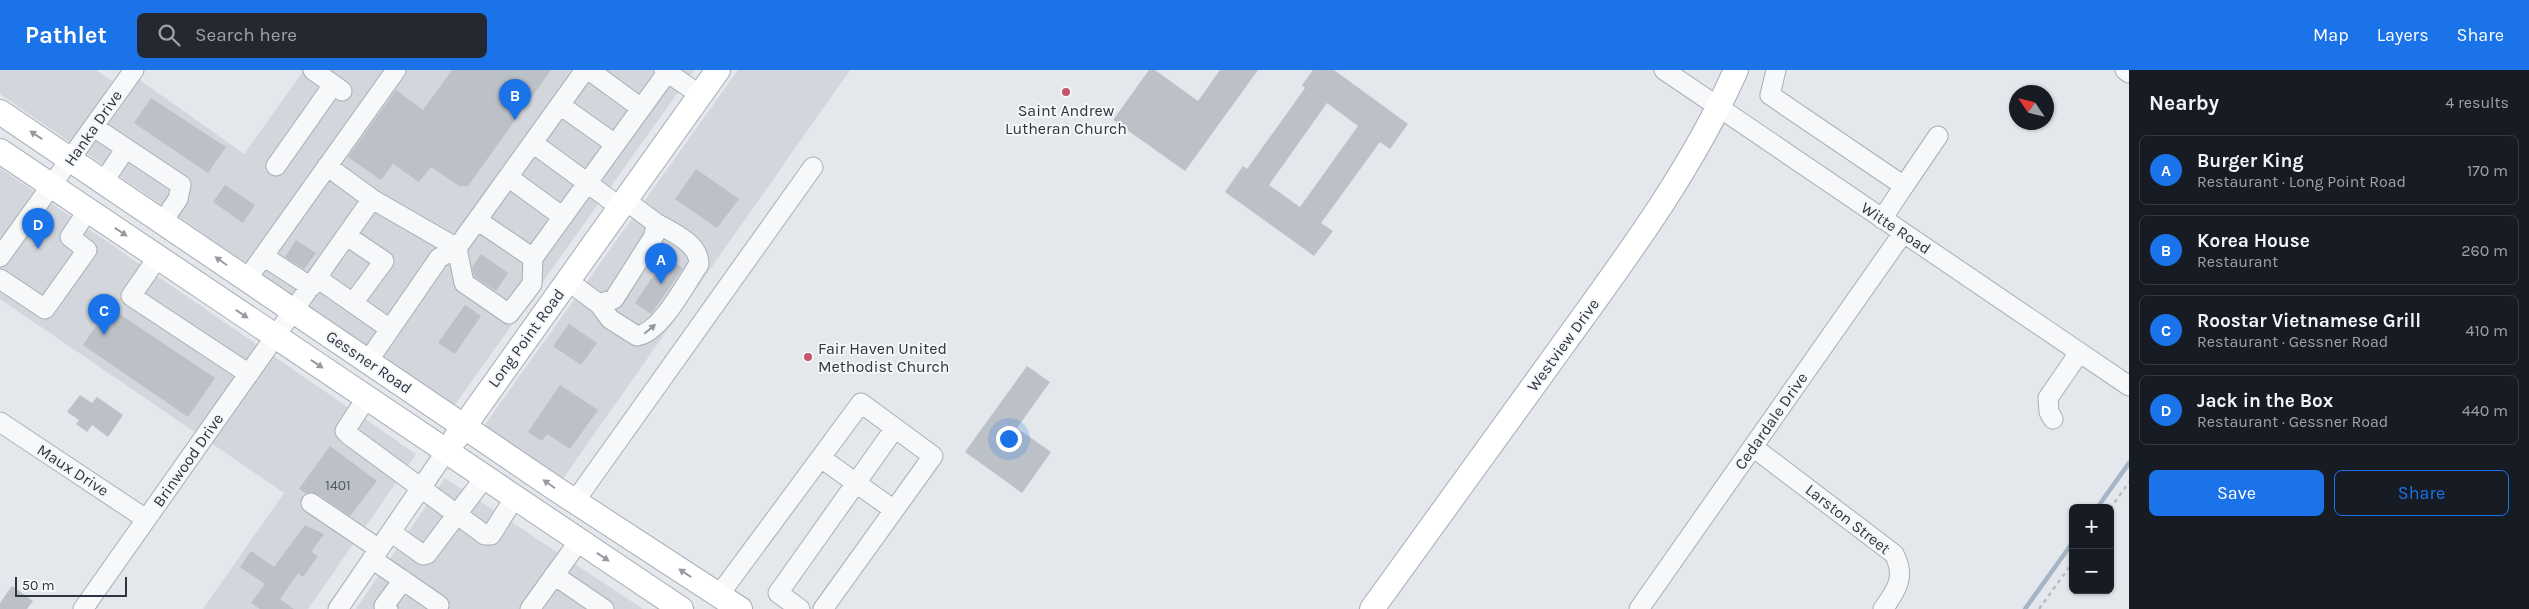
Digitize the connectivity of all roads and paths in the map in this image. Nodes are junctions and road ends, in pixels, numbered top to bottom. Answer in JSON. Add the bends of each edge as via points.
{"nodes":[{"id":1,"x":134,"y":70,"type":"edge"},
{"id":2,"x":313,"y":70,"type":"edge"},
{"id":3,"x":396,"y":70,"type":"edge"},
{"id":4,"x":585,"y":70,"type":"edge"},
{"id":5,"x":589,"y":70,"type":"edge"},
{"id":6,"x":718,"y":70,"type":"edge"},
{"id":7,"x":1664,"y":70,"type":"edge"},
{"id":8,"x":1736,"y":70,"type":"edge"},
{"id":9,"x":1776,"y":70,"type":"edge"},
{"id":10,"x":2125,"y":70,"type":"edge"},
{"id":11,"x":667,"y":71,"type":"edge"},
{"id":12,"x":2129,"y":73,"type":"edge"},
{"id":13,"x":700,"y":95,"type":"junction"},
{"id":14,"x":560,"y":105,"type":"junction"},
{"id":15,"x":642,"y":108,"type":"junction"},
{"id":16,"x":1719,"y":108,"type":"junction"},
{"id":17,"x":0,"y":112,"type":"edge"},
{"id":18,"x":94,"y":127,"type":"junction"},
{"id":19,"x":1938,"y":136,"type":"dead end"},
{"id":20,"x":533,"y":143,"type":"junction"},
{"id":21,"x":615,"y":144,"type":"junction"},
{"id":22,"x":126,"y":148,"type":"junction"},
{"id":23,"x":0,"y":150,"type":"edge"},
{"id":24,"x":71,"y":158,"type":"junction"},
{"id":25,"x":276,"y":166,"type":"dead end"},
{"id":26,"x":327,"y":166,"type":"junction"},
{"id":27,"x":813,"y":167,"type":"dead end"},
{"id":28,"x":508,"y":177,"type":"junction"},
{"id":29,"x":104,"y":181,"type":"junction"},
{"id":30,"x":587,"y":183,"type":"junction"},
{"id":31,"x":52,"y":186,"type":"junction"},
{"id":32,"x":1904,"y":186,"type":"junction"},
{"id":33,"x":372,"y":199,"type":"junction"},
{"id":34,"x":623,"y":204,"type":"junction"},
{"id":35,"x":88,"y":210,"type":"junction"},
{"id":36,"x":563,"y":217,"type":"junction"},
{"id":37,"x":1882,"y":218,"type":"junction"},
{"id":38,"x":477,"y":220,"type":"junction"},
{"id":39,"x":163,"y":221,"type":"junction"},
{"id":40,"x":656,"y":223,"type":"junction"},
{"id":41,"x":1903,"y":233,"type":"junction"},
{"id":42,"x":347,"y":236,"type":"junction"},
{"id":43,"x":457,"y":248,"type":"junction"},
{"id":44,"x":263,"y":256,"type":"junction"},
{"id":45,"x":0,"y":257,"type":"edge"},
{"id":46,"x":158,"y":257,"type":"junction"},
{"id":47,"x":533,"y":258,"type":"junction"},
{"id":48,"x":0,"y":279,"type":"edge"},
{"id":49,"x":247,"y":279,"type":"junction"},
{"id":50,"x":314,"y":283,"type":"junction"},
{"id":51,"x":532,"y":284,"type":"junction"},
{"id":52,"x":561,"y":290,"type":"junction"},
{"id":53,"x":353,"y":303,"type":"junction"},
{"id":54,"x":599,"y":304,"type":"junction"},
{"id":55,"x":294,"y":311,"type":"junction"},
{"id":56,"x":390,"y":329,"type":"junction"},
{"id":57,"x":276,"y":337,"type":"junction"},
{"id":58,"x":2079,"y":352,"type":"junction"},
{"id":59,"x":368,"y":361,"type":"junction"},
{"id":60,"x":250,"y":374,"type":"junction"},
{"id":61,"x":2129,"y":386,"type":"edge"},
{"id":62,"x":367,"y":397,"type":"junction"},
{"id":63,"x":2053,"y":419,"type":"dead end"},
{"id":64,"x":0,"y":422,"type":"edge"},
{"id":65,"x":464,"y":426,"type":"junction"},
{"id":66,"x":895,"y":428,"type":"junction"},
{"id":67,"x":1753,"y":448,"type":"junction"},
{"id":68,"x":447,"y":450,"type":"junction"},
{"id":69,"x":821,"y":458,"type":"junction"},
{"id":70,"x":485,"y":477,"type":"junction"},
{"id":71,"x":2129,"y":482,"type":"edge"},
{"id":72,"x":856,"y":483,"type":"junction"},
{"id":73,"x":421,"y":489,"type":"junction"},
{"id":74,"x":515,"y":497,"type":"junction"},
{"id":75,"x":575,"y":501,"type":"junction"},
{"id":76,"x":311,"y":503,"type":"dead end"},
{"id":77,"x":2114,"y":504,"type":"edge"},
{"id":78,"x":894,"y":510,"type":"junction"},
{"id":79,"x":457,"y":514,"type":"junction"},
{"id":80,"x":146,"y":518,"type":"junction"},
{"id":81,"x":391,"y":532,"type":"junction"},
{"id":82,"x":579,"y":541,"type":"junction"},
{"id":83,"x":375,"y":554,"type":"junction"},
{"id":84,"x":2069,"y":568,"type":"edge"},
{"id":85,"x":554,"y":575,"type":"junction"},
{"id":86,"x":403,"y":580,"type":"junction"},
{"id":87,"x":719,"y":596,"type":"junction"},
{"id":88,"x":439,"y":605,"type":"dead end"},
{"id":89,"x":83,"y":609,"type":"edge"},
{"id":90,"x":338,"y":609,"type":"edge"},
{"id":91,"x":388,"y":609,"type":"edge"},
{"id":92,"x":530,"y":609,"type":"edge"},
{"id":93,"x":604,"y":609,"type":"edge"},
{"id":94,"x":681,"y":609,"type":"edge"},
{"id":95,"x":740,"y":609,"type":"edge"},
{"id":96,"x":800,"y":609,"type":"edge"},
{"id":97,"x":823,"y":609,"type":"edge"},
{"id":98,"x":1372,"y":609,"type":"edge"},
{"id":99,"x":1638,"y":609,"type":"edge"},
{"id":100,"x":1883,"y":609,"type":"edge"},
{"id":101,"x":2039,"y":609,"type":"edge"}],
"edges":[{"from":1,"to":18,"type":"street","name":"Hanka Drive"},
{"from":2,"to":25,"type":"street","via":[[338,88]]},
{"from":3,"to":26,"type":"street"},
{"from":4,"to":14,"type":"street"},
{"from":5,"to":15,"type":"street"},
{"from":6,"to":13,"type":"main road","name":"Long Point Road"},
{"from":7,"to":16,"type":"street","name":"Witte Road"},
{"from":8,"to":16,"type":"main road","name":"Westview Drive"},
{"from":9,"to":32,"type":"street","via":[[1770,95]]},
{"from":10,"to":12,"type":"street"},
{"from":11,"to":13,"type":"street"},
{"from":11,"to":15,"type":"street"},
{"from":13,"to":34,"type":"main road","name":"Long Point Road"},
{"from":14,"to":20,"type":"street"},
{"from":14,"to":21,"type":"street"},
{"from":15,"to":21,"type":"street"},
{"from":16,"to":37,"type":"street","name":"Witte Road"},
{"from":16,"to":98,"type":"main road","name":"Westview Drive","via":[[1647,230]]},
{"from":24,"to":17,"type":"main road","name":"Gessner Road","one_way":true},
{"from":18,"to":22,"type":"street"},
{"from":18,"to":24,"type":"street","name":"Hanka Drive"},
{"from":19,"to":32,"type":"street"},
{"from":20,"to":28,"type":"street"},
{"from":20,"to":30,"type":"street"},
{"from":21,"to":30,"type":"street"},
{"from":22,"to":29,"type":"street"},
{"from":22,"to":39,"type":"street","via":[[181,185],[178,199]]},
{"from":23,"to":31,"type":"main road","name":"Gessner Road"},
{"from":24,"to":29,"type":"main road","name":"Gessner Road"},
{"from":24,"to":31,"type":"street","name":"Hanka Drive"},
{"from":26,"to":33,"type":"street"},
{"from":26,"to":44,"type":"street"},
{"from":27,"to":75,"type":"street"},
{"from":28,"to":36,"type":"street"},
{"from":28,"to":38,"type":"street"},
{"from":29,"to":39,"type":"main road","name":"Gessner Road"},
{"from":30,"to":34,"type":"street"},
{"from":30,"to":36,"type":"street"},
{"from":31,"to":35,"type":"main road","name":"Gessner Road"},
{"from":31,"to":45,"type":"street","name":"Hanka Drive"},
{"from":32,"to":37,"type":"street"},
{"from":33,"to":42,"type":"street","name":"Brinwood Drive"},
{"from":33,"to":43,"type":"street"},
{"from":34,"to":40,"type":"street"},
{"from":34,"to":52,"type":"main road","name":"Long Point Road"},
{"from":35,"to":46,"type":"main road","name":"Gessner Road","one_way":true},
{"from":35,"to":48,"type":"street","via":[[70,237],[87,250],[45,309]]},
{"from":36,"to":47,"type":"street"},
{"from":37,"to":41,"type":"street","name":"Witte Road"},
{"from":38,"to":43,"type":"street"},
{"from":38,"to":47,"type":"street"},
{"from":49,"to":39,"type":"main road","name":"Gessner Road","one_way":true},
{"from":40,"to":54,"type":"street","via":[[654,236],[614,299]]},
{"from":54,"to":40,"type":"street","one_way":true,"via":[[610,319],[637,336],[647,334],[661,320],[699,264],[699,257],[690,244]]},
{"from":41,"to":58,"type":"street","name":"Witte Road"},
{"from":41,"to":67,"type":"street","name":"Cedardale Drive"},
{"from":42,"to":50,"type":"street","name":"Brinwood Drive"},
{"from":42,"to":53,"type":"street","via":[[384,261]]},
{"from":43,"to":51,"type":"street","via":[[464,283],[509,314]]},
{"from":43,"to":56,"type":"street","via":[[439,258]]},
{"from":44,"to":49,"type":"street"},
{"from":44,"to":50,"type":"street"},
{"from":46,"to":57,"type":"main road","name":"Gessner Road","one_way":true},
{"from":46,"to":60,"type":"street","via":[[131,296]]},
{"from":47,"to":51,"type":"street"},
{"from":49,"to":55,"type":"main road","name":"Gessner Road"},
{"from":50,"to":53,"type":"street"},
{"from":50,"to":55,"type":"street","name":"Brinwood Drive"},
{"from":51,"to":52,"type":"street"},
{"from":52,"to":54,"type":"street"},
{"from":52,"to":65,"type":"main road","name":"Long Point Road"},
{"from":53,"to":56,"type":"street"},
{"from":55,"to":57,"type":"street","name":"Brinwood Drive"},
{"from":55,"to":59,"type":"main road","name":"Gessner Road"},
{"from":56,"to":59,"type":"street"},
{"from":57,"to":60,"type":"street","name":"Brinwood Drive"},
{"from":57,"to":62,"type":"main road","name":"Gessner Road","one_way":true},
{"from":58,"to":61,"type":"street","name":"Witte Road"},
{"from":58,"to":63,"type":"street","via":[[2048,398]]},
{"from":59,"to":65,"type":"main road","name":"Gessner Road"},
{"from":60,"to":80,"type":"street","name":"Brinwood Drive"},
{"from":62,"to":68,"type":"main road","name":"Gessner Road"},
{"from":62,"to":73,"type":"street","via":[[345,431]]},
{"from":64,"to":80,"type":"street","name":"Maux Drive"},
{"from":65,"to":68,"type":"main road","name":"Long Point Road"},
{"from":75,"to":65,"type":"main road","name":"Gessner Road","one_way":true},
{"from":66,"to":69,"type":"street","via":[[861,403]]},
{"from":66,"to":72,"type":"street"},
{"from":66,"to":78,"type":"street","via":[[933,456]]},
{"from":67,"to":99,"type":"street","name":"Cedardale Drive"},
{"from":67,"to":100,"type":"street","name":"Larston Street","via":[[1894,554],[1900,565],[1900,579]]},
{"from":68,"to":70,"type":"main road","name":"Gessner Road"},
{"from":68,"to":73,"type":"street","name":"Long Point Road"},
{"from":69,"to":72,"type":"street"},
{"from":69,"to":87,"type":"street"},
{"from":70,"to":74,"type":"main road","name":"Gessner Road"},
{"from":70,"to":79,"type":"street"},
{"from":71,"to":77,"type":"path"},
{"from":72,"to":78,"type":"street"},
{"from":72,"to":96,"type":"street","via":[[778,594]]},
{"from":73,"to":79,"type":"street"},
{"from":73,"to":81,"type":"street","name":"Long Point Road"},
{"from":74,"to":79,"type":"street","via":[[491,535],[485,535]]},
{"from":74,"to":82,"type":"main road","name":"Gessner Road"},
{"from":87,"to":75,"type":"main road","name":"Gessner Road","one_way":true},
{"from":76,"to":83,"type":"street"},
{"from":78,"to":97,"type":"street"},
{"from":79,"to":81,"type":"street","via":[[427,554],[423,555]]},
{"from":80,"to":89,"type":"street","name":"Brinwood Drive"},
{"from":81,"to":83,"type":"street","name":"Long Point Road"},
{"from":82,"to":85,"type":"street"},
{"from":82,"to":94,"type":"main road","name":"Gessner Road","one_way":true},
{"from":83,"to":86,"type":"street"},
{"from":83,"to":90,"type":"street","name":"Long Point Road"},
{"from":84,"to":101,"type":"path"},
{"from":85,"to":92,"type":"street"},
{"from":85,"to":93,"type":"street"},
{"from":86,"to":88,"type":"street"},
{"from":86,"to":91,"type":"street","via":[[384,606]]},
{"from":87,"to":95,"type":"main road","name":"Gessner Road"}]}
